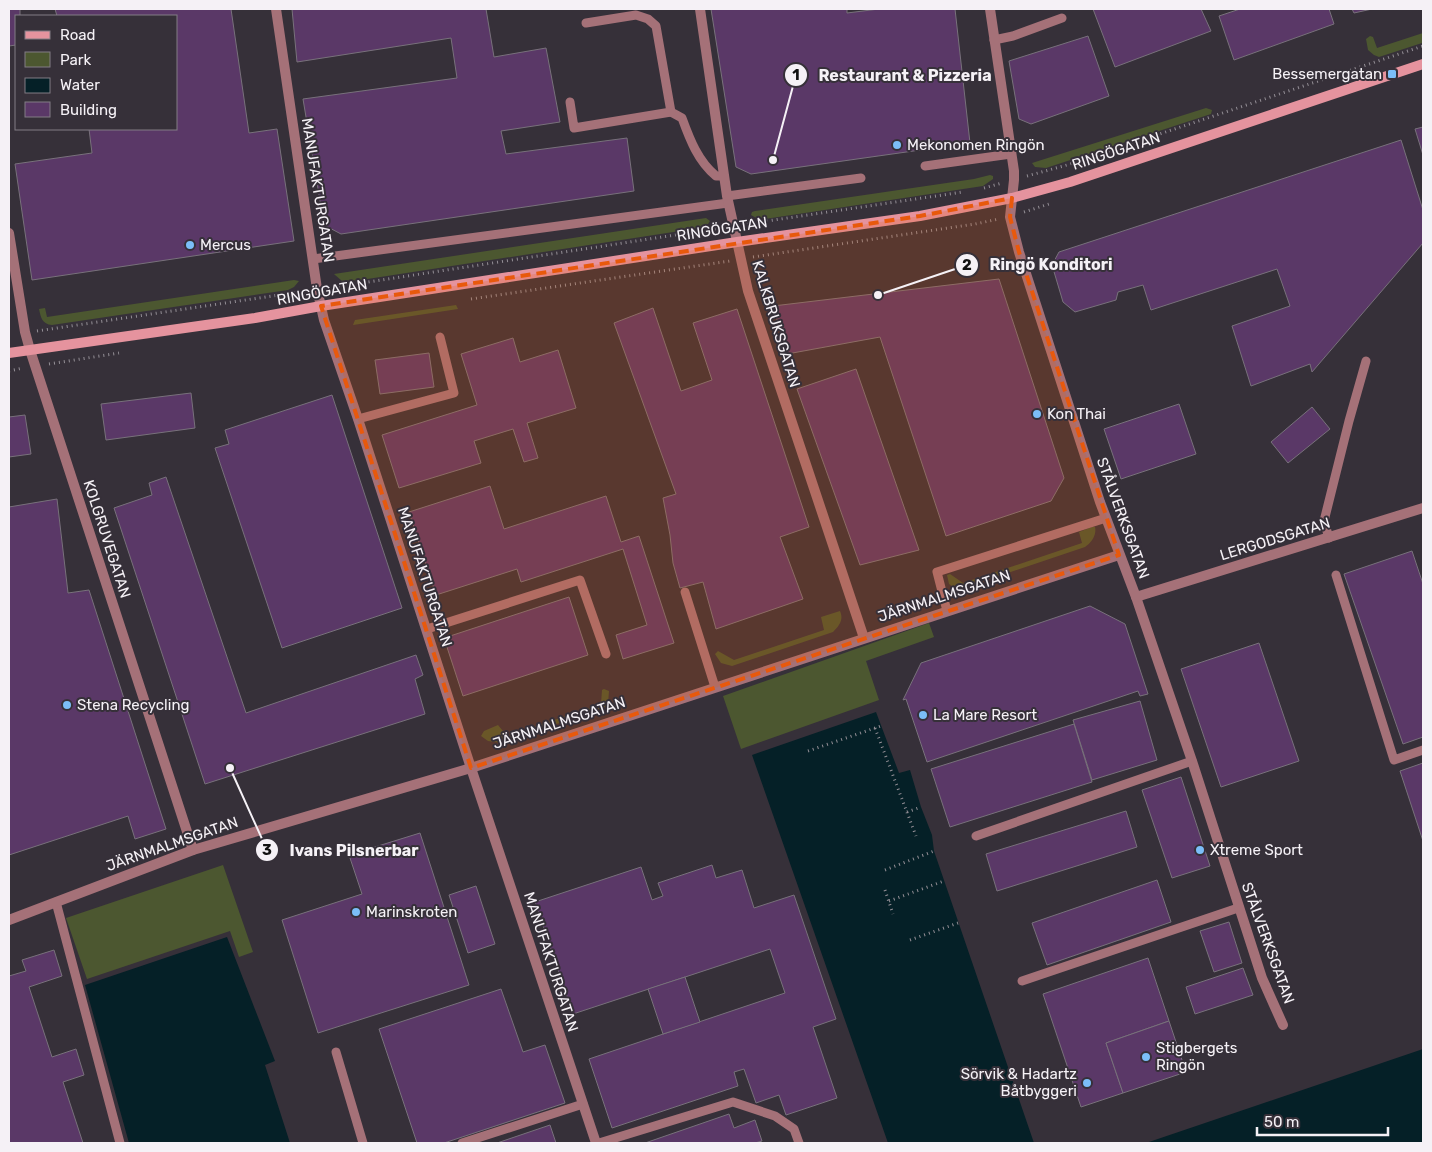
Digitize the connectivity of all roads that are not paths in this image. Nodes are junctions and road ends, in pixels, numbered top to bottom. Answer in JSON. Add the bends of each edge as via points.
{"nodes":[{"id":1,"x":276,"y":9,"type":"edge"},
{"id":2,"x":700,"y":9,"type":"edge"},
{"id":3,"x":990,"y":9,"type":"edge"},
{"id":4,"x":1062,"y":18,"type":"dead end"},
{"id":5,"x":586,"y":23,"type":"dead end"},
{"id":6,"x":994,"y":40,"type":"junction"},
{"id":7,"x":1423,"y":64,"type":"edge"},
{"id":8,"x":570,"y":102,"type":"dead end"},
{"id":9,"x":670,"y":112,"type":"junction"},
{"id":10,"x":1011,"y":154,"type":"junction"},
{"id":11,"x":925,"y":166,"type":"dead end"},
{"id":12,"x":724,"y":176,"type":"junction"},
{"id":13,"x":861,"y":178,"type":"dead end"},
{"id":14,"x":1012,"y":198,"type":"junction"},
{"id":15,"x":728,"y":199,"type":"junction"},
{"id":16,"x":9,"y":233,"type":"edge"},
{"id":17,"x":737,"y":242,"type":"junction"},
{"id":18,"x":313,"y":259,"type":"junction"},
{"id":19,"x":321,"y":306,"type":"junction"},
{"id":20,"x":440,"y":337,"type":"dead end"},
{"id":21,"x":30,"y":350,"type":"junction"},
{"id":22,"x":9,"y":353,"type":"edge"},
{"id":23,"x":1366,"y":361,"type":"dead end"},
{"id":24,"x":358,"y":419,"type":"junction"},
{"id":25,"x":1423,"y":508,"type":"edge"},
{"id":26,"x":1106,"y":518,"type":"junction"},
{"id":27,"x":1330,"y":538,"type":"junction"},
{"id":28,"x":1119,"y":555,"type":"junction"},
{"id":29,"x":1336,"y":575,"type":"dead end"},
{"id":30,"x":685,"y":592,"type":"dead end"},
{"id":31,"x":1136,"y":597,"type":"junction"},
{"id":32,"x":946,"y":611,"type":"junction"},
{"id":33,"x":426,"y":629,"type":"junction"},
{"id":34,"x":864,"y":638,"type":"junction"},
{"id":35,"x":606,"y":654,"type":"dead end"},
{"id":36,"x":715,"y":687,"type":"junction"},
{"id":37,"x":1423,"y":750,"type":"edge"},
{"id":38,"x":1192,"y":760,"type":"junction"},
{"id":39,"x":471,"y":768,"type":"junction"},
{"id":40,"x":976,"y":836,"type":"dead end"},
{"id":41,"x":193,"y":850,"type":"junction"},
{"id":42,"x":56,"y":902,"type":"junction"},
{"id":43,"x":1238,"y":908,"type":"junction"},
{"id":44,"x":9,"y":920,"type":"edge"},
{"id":45,"x":1022,"y":981,"type":"dead end"},
{"id":46,"x":1283,"y":1025,"type":"dead end"},
{"id":47,"x":336,"y":1052,"type":"dead end"},
{"id":48,"x":582,"y":1104,"type":"junction"},
{"id":49,"x":120,"y":1143,"type":"edge"},
{"id":50,"x":363,"y":1143,"type":"edge"},
{"id":51,"x":462,"y":1143,"type":"edge"},
{"id":52,"x":597,"y":1143,"type":"edge"},
{"id":53,"x":799,"y":1143,"type":"edge"}],
"edges":[{"from":1,"to":18,"type":"street","name":"MANUFAKTURGATAN"},
{"from":2,"to":12,"type":"street","name":"KALKBRUKSGATAN"},
{"from":3,"to":6,"type":"street","name":"STÅLVERKSGATAN"},
{"from":4,"to":6,"type":"lane"},
{"from":5,"to":9,"type":"lane","via":[[636,15],[656,26]]},
{"from":6,"to":10,"type":"street","name":"STÅLVERKSGATAN"},
{"from":7,"to":14,"type":"street","name":"RINGÖGATAN","via":[[1070,182]]},
{"from":8,"to":9,"type":"lane","via":[[574,128]]},
{"from":9,"to":12,"type":"lane","via":[[682,118],[693,147],[706,168],[716,176]]},
{"from":10,"to":11,"type":"lane"},
{"from":10,"to":14,"type":"street","name":"STÅLVERKSGATAN"},
{"from":12,"to":15,"type":"street","name":"KALKBRUKSGATAN"},
{"from":13,"to":15,"type":"lane"},
{"from":14,"to":17,"type":"street","name":"RINGÖGATAN","via":[[920,216]]},
{"from":14,"to":26,"type":"street","name":"STÅLVERKSGATAN","via":[[1010,217],[1019,252]]},
{"from":15,"to":17,"type":"street","name":"KALKBRUKSGATAN"},
{"from":15,"to":18,"type":"lane"},
{"from":16,"to":21,"type":"street","name":"KOLGRUVEGATAN"},
{"from":17,"to":19,"type":"street","name":"RINGÖGATAN"},
{"from":17,"to":34,"type":"street","name":"KALKBRUKSGATAN","via":[[748,291]]},
{"from":18,"to":19,"type":"street","name":"MANUFAKTURGATAN"},
{"from":19,"to":21,"type":"street","name":"RINGÖGATAN"},
{"from":19,"to":24,"type":"street","name":"MANUFAKTURGATAN"},
{"from":20,"to":24,"type":"lane","via":[[454,394]]},
{"from":21,"to":22,"type":"street","name":"RINGÖGATAN"},
{"from":21,"to":41,"type":"street","name":"KOLGRUVEGATAN"},
{"from":23,"to":27,"type":"lane","via":[[1324,521]]},
{"from":24,"to":33,"type":"street","name":"MANUFAKTURGATAN"},
{"from":25,"to":27,"type":"street","name":"LERGODSGATAN"},
{"from":26,"to":28,"type":"street","name":"STÅLVERKSGATAN"},
{"from":26,"to":32,"type":"lane","via":[[937,572]]},
{"from":27,"to":31,"type":"street","name":"LERGODSGATAN"},
{"from":28,"to":31,"type":"street","name":"STÅLVERKSGATAN"},
{"from":28,"to":32,"type":"street","name":"JÄRNMALMSGATAN"},
{"from":29,"to":37,"type":"lane","via":[[1394,760]]},
{"from":30,"to":36,"type":"lane"},
{"from":31,"to":38,"type":"street","name":"STÅLVERKSGATAN"},
{"from":32,"to":34,"type":"street","name":"JÄRNMALMSGATAN"},
{"from":33,"to":35,"type":"lane","via":[[580,580]]},
{"from":33,"to":39,"type":"street","name":"MANUFAKTURGATAN"},
{"from":34,"to":36,"type":"street","name":"JÄRNMALMSGATAN"},
{"from":36,"to":39,"type":"street","name":"JÄRNMALMSGATAN"},
{"from":38,"to":40,"type":"lane"},
{"from":38,"to":43,"type":"street","name":"STÅLVERKSGATAN"},
{"from":39,"to":41,"type":"street","name":"JÄRNMALMSGATAN"},
{"from":39,"to":48,"type":"street","name":"MANUFAKTURGATAN"},
{"from":41,"to":42,"type":"street","name":"JÄRNMALMSGATAN"},
{"from":42,"to":44,"type":"street","name":"JÄRNMALMSGATAN"},
{"from":42,"to":49,"type":"lane"},
{"from":43,"to":45,"type":"lane"},
{"from":43,"to":46,"type":"street","name":"STÅLVERKSGATAN","via":[[1262,978]]},
{"from":47,"to":50,"type":"lane"},
{"from":48,"to":51,"type":"lane"},
{"from":48,"to":52,"type":"street","name":"MANUFAKTURGATAN"},
{"from":52,"to":53,"type":"lane","via":[[733,1102],[775,1116],[794,1129]]}]}
